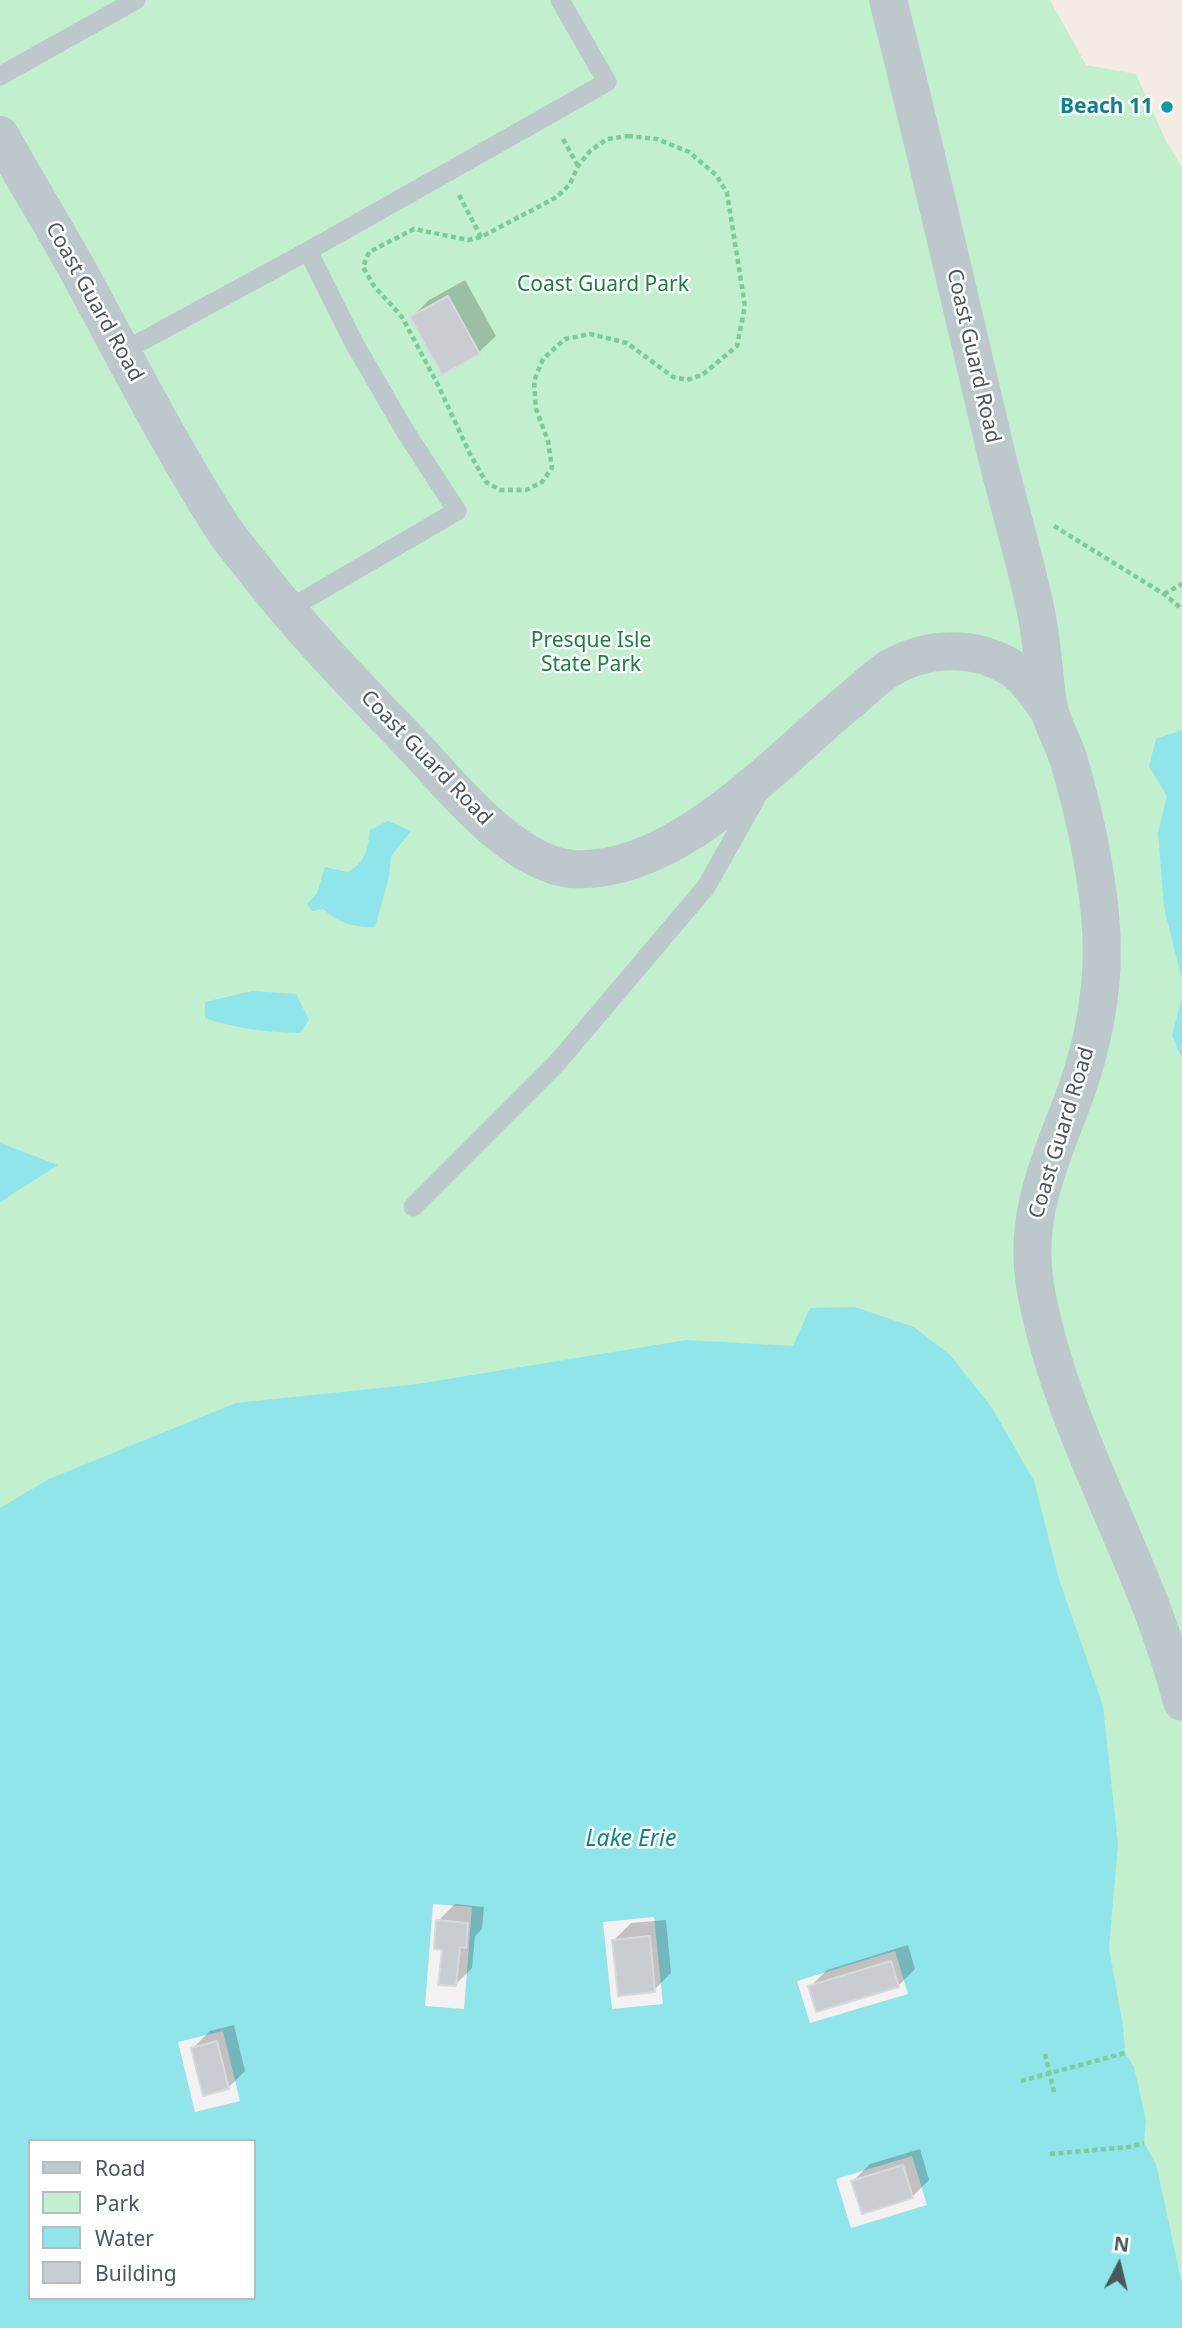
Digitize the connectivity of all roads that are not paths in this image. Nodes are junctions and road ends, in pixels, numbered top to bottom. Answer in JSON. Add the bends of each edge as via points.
{"nodes":[{"id":1,"x":136,"y":0,"type":"edge"},
{"id":2,"x":560,"y":0,"type":"edge"},
{"id":3,"x":888,"y":0,"type":"edge"},
{"id":4,"x":0,"y":76,"type":"edge"},
{"id":5,"x":0,"y":135,"type":"edge"},
{"id":6,"x":308,"y":251,"type":"junction"},
{"id":7,"x":122,"y":352,"type":"junction"},
{"id":8,"x":286,"y":610,"type":"junction"},
{"id":9,"x":1050,"y":712,"type":"junction"},
{"id":10,"x":773,"y":768,"type":"junction"},
{"id":11,"x":413,"y":1207,"type":"dead end"},
{"id":12,"x":1182,"y":1702,"type":"edge"}],
"edges":[{"from":1,"to":4,"type":"lane"},
{"from":2,"to":6,"type":"lane","via":[[607,82]]},
{"from":3,"to":9,"type":"street","name":"Coast Guard Road","via":[[1037,614]]},
{"from":5,"to":7,"type":"street","name":"Coast Guard Road"},
{"from":6,"to":7,"type":"lane"},
{"from":6,"to":8,"type":"lane","via":[[354,342],[457,511]]},
{"from":7,"to":8,"type":"street","name":"Coast Guard Road","via":[[223,529]]},
{"from":8,"to":10,"type":"street","name":"Coast Guard Road","via":[[502,836],[536,857],[569,869],[614,866],[676,842]]},
{"from":9,"to":10,"type":"street","name":"Coast Guard Road","via":[[1029,683],[1010,667],[956,649],[923,654],[887,670]]},
{"from":9,"to":12,"type":"street","name":"Coast Guard Road","via":[[1084,823],[1100,914],[1102,962],[1097,1008],[1078,1085],[1036,1203],[1031,1249],[1034,1282],[1051,1357],[1161,1636]]},
{"from":10,"to":11,"type":"lane","via":[[706,887],[557,1063]]}]}
